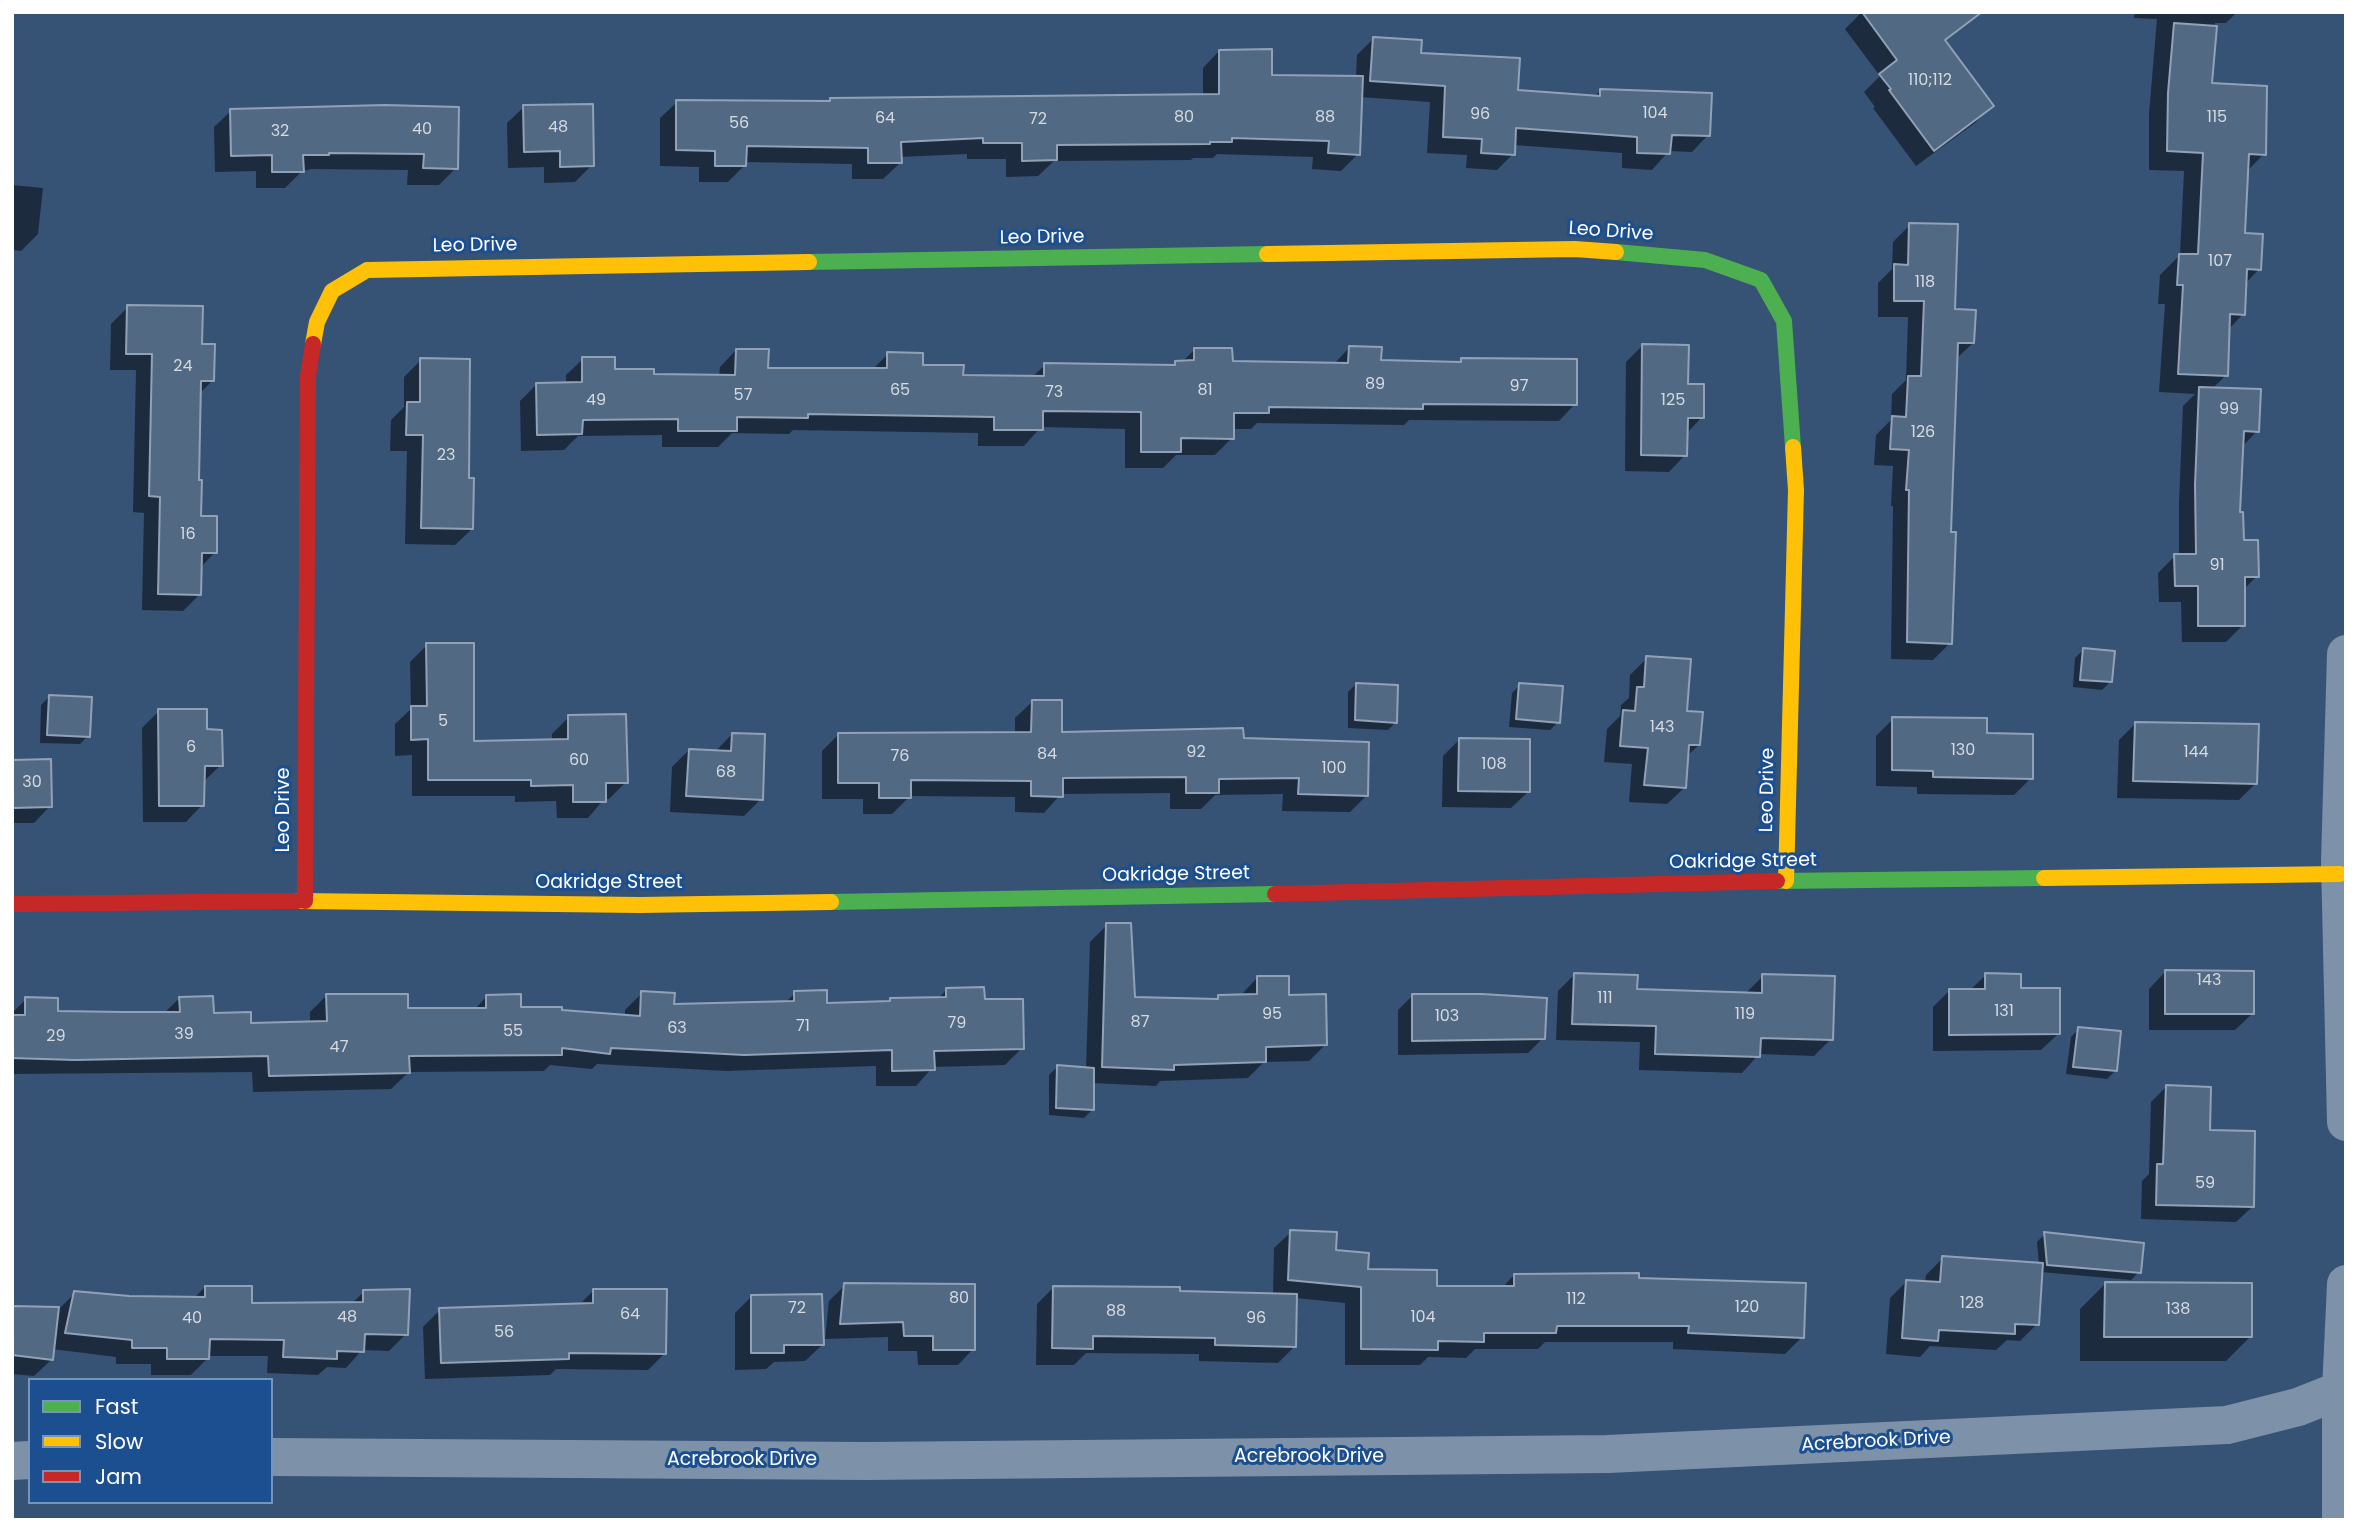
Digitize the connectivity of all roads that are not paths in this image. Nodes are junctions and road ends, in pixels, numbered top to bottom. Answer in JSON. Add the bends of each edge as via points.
{"nodes":[{"id":1,"x":2346,"y":654,"type":"edge"},
{"id":2,"x":2340,"y":874,"type":"junction"},
{"id":3,"x":1786,"y":881,"type":"junction"},
{"id":4,"x":304,"y":901,"type":"junction"},
{"id":5,"x":12,"y":904,"type":"edge"},
{"id":6,"x":2346,"y":1122,"type":"edge"},
{"id":7,"x":2346,"y":1284,"type":"edge"},
{"id":8,"x":2343,"y":1389,"type":"edge"},
{"id":9,"x":273,"y":1457,"type":"edge"},
{"id":10,"x":2341,"y":1520,"type":"edge"}],
"edges":[{"from":1,"to":2,"type":"street"},
{"from":2,"to":3,"type":"street","name":"Oakridge Street"},
{"from":2,"to":6,"type":"street"},
{"from":3,"to":4,"type":"street","name":"Oakridge Street","via":[[640,905]]},
{"from":3,"to":4,"type":"street","name":"Leo Drive","via":[[1796,490],[1784,321],[1761,280],[1705,260],[1575,249],[367,270],[332,291],[317,322],[308,376]]},
{"from":4,"to":5,"type":"street","name":"Oakridge Street"},
{"from":7,"to":8,"type":"street"},
{"from":8,"to":9,"type":"street","name":"Acrebrook Drive","via":[[2298,1407],[2227,1425],[1608,1454],[867,1461]]},
{"from":8,"to":10,"type":"street"}]}
